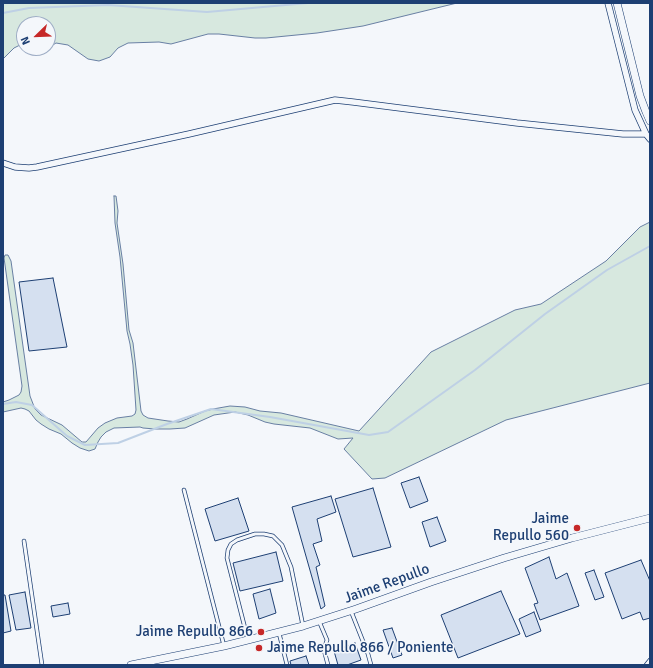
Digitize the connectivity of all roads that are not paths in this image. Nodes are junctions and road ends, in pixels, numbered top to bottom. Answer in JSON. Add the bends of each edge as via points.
{"nodes":[{"id":1,"x":608,"y":3,"type":"edge"},
{"id":2,"x":617,"y":3,"type":"edge"},
{"id":3,"x":650,"y":120,"type":"edge"},
{"id":4,"x":646,"y":134,"type":"junction"},
{"id":5,"x":650,"y":139,"type":"edge"},
{"id":6,"x":3,"y":163,"type":"edge"},
{"id":7,"x":184,"y":490,"type":"dead end"},
{"id":8,"x":650,"y":518,"type":"edge"},
{"id":9,"x":24,"y":541,"type":"dead end"},
{"id":10,"x":351,"y":611,"type":"junction"},
{"id":11,"x":319,"y":621,"type":"junction"},
{"id":12,"x":303,"y":626,"type":"junction"},
{"id":13,"x":279,"y":633,"type":"junction"},
{"id":14,"x":248,"y":641,"type":"junction"},
{"id":15,"x":224,"y":646,"type":"junction"},
{"id":16,"x":650,"y":660,"type":"edge"},
{"id":17,"x":161,"y":662,"type":"edge"},
{"id":18,"x":42,"y":665,"type":"edge"},
{"id":19,"x":131,"y":665,"type":"edge"},
{"id":20,"x":286,"y":665,"type":"edge"},
{"id":21,"x":328,"y":665,"type":"edge"},
{"id":22,"x":371,"y":665,"type":"edge"},
{"id":23,"x":646,"y":665,"type":"edge"}],
"edges":[{"from":1,"to":4,"type":"street","via":[[635,110]]},
{"from":2,"to":3,"type":"street","via":[[640,96]]},
{"from":4,"to":5,"type":"street"},
{"from":4,"to":6,"type":"street","via":[[517,123],[335,100],[37,167],[15,167]]},
{"from":7,"to":15,"type":"lane"},
{"from":8,"to":10,"type":"street","name":"Jaime Repullo","via":[[518,553]]},
{"from":9,"to":18,"type":"lane"},
{"from":10,"to":11,"type":"street","name":"Jaime Repullo"},
{"from":10,"to":22,"type":"lane"},
{"from":11,"to":12,"type":"street","name":"Jaime Repullo"},
{"from":11,"to":21,"type":"lane","via":[[326,640],[324,650]]},
{"from":12,"to":13,"type":"street","name":"Jaime Repullo"},
{"from":12,"to":14,"type":"lane","via":[[291,567],[282,545],[273,536],[255,534],[231,544],[227,558]]},
{"from":13,"to":14,"type":"street","name":"Jaime Repullo"},
{"from":13,"to":20,"type":"lane"},
{"from":14,"to":15,"type":"street","name":"Jaime Repullo"},
{"from":15,"to":17,"type":"street","name":"Jaime Repullo"},
{"from":16,"to":23,"type":"lane"},
{"from":17,"to":19,"type":"street","name":"Jaime Repullo"}]}
